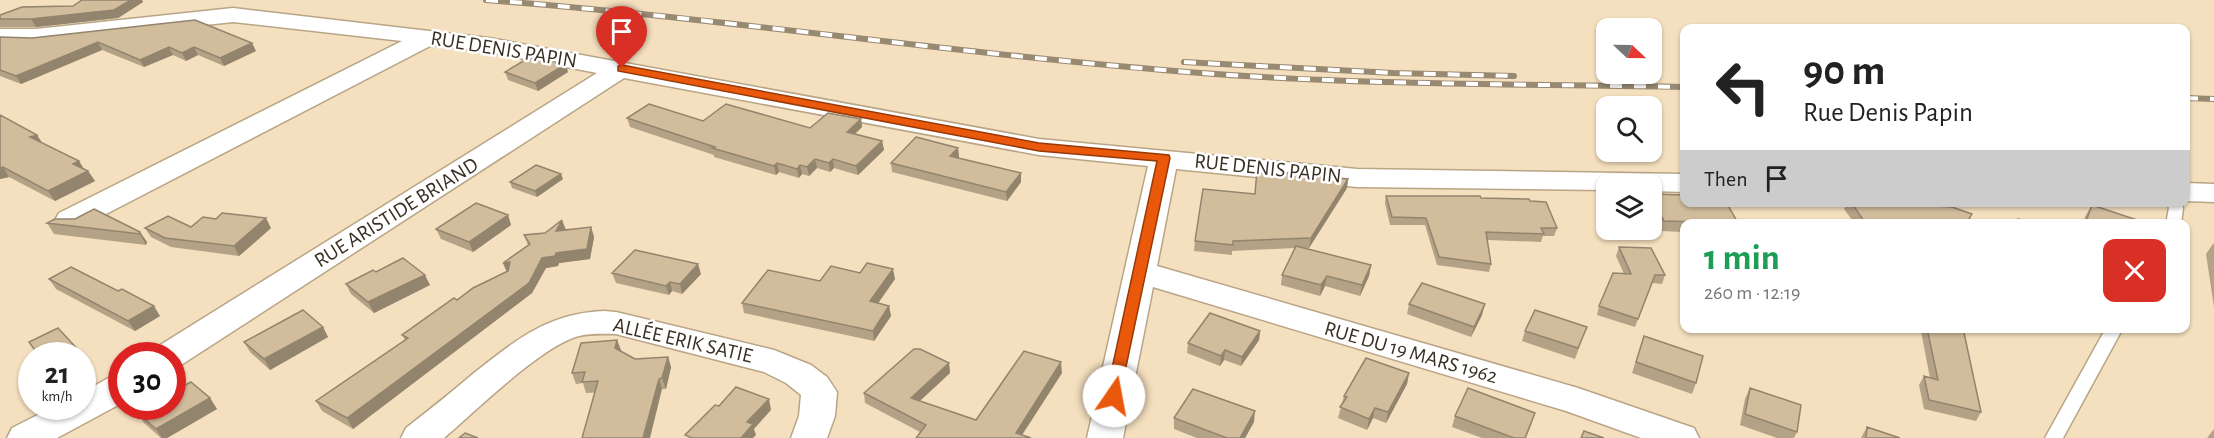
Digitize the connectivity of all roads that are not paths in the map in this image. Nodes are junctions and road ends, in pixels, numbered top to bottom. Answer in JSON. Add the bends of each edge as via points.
{"nodes":[{"id":1,"x":0,"y":36,"type":"edge"},
{"id":2,"x":427,"y":38,"type":"junction"},
{"id":3,"x":622,"y":68,"type":"junction"},
{"id":4,"x":1164,"y":158,"type":"junction"},
{"id":5,"x":1680,"y":183,"type":"edge"},
{"id":6,"x":2190,"y":192,"type":"edge"},
{"id":7,"x":2214,"y":193,"type":"edge"},
{"id":8,"x":70,"y":220,"type":"edge"},
{"id":9,"x":1140,"y":271,"type":"junction"},
{"id":10,"x":2112,"y":333,"type":"edge"},
{"id":11,"x":186,"y":346,"type":"edge"},
{"id":12,"x":108,"y":394,"type":"edge"},
{"id":13,"x":25,"y":438,"type":"edge"},
{"id":14,"x":419,"y":438,"type":"edge"},
{"id":15,"x":809,"y":438,"type":"edge"},
{"id":16,"x":1105,"y":438,"type":"edge"},
{"id":17,"x":1681,"y":438,"type":"edge"},
{"id":18,"x":2054,"y":438,"type":"edge"}],
"edges":[{"from":1,"to":2,"type":"street","name":"RUE DENIS PAPIN","via":[[36,36],[233,15]]},
{"from":2,"to":3,"type":"street","name":"RUE DENIS PAPIN"},
{"from":2,"to":8,"type":"street"},
{"from":3,"to":4,"type":"street","name":"RUE DENIS PAPIN","via":[[1039,147]]},
{"from":3,"to":11,"type":"street","name":"RUE ARISTIDE BRIAND"},
{"from":4,"to":5,"type":"street","name":"RUE DENIS PAPIN","via":[[1357,178]]},
{"from":4,"to":9,"type":"street"},
{"from":6,"to":7,"type":"street"},
{"from":9,"to":16,"type":"street"},
{"from":9,"to":17,"type":"street","name":"RUE DU 19 MARS 1962","via":[[1578,401]]},
{"from":10,"to":18,"type":"lane"},
{"from":12,"to":13,"type":"street"},
{"from":14,"to":15,"type":"street","name":"ALLÉE ERIK SATIE","via":[[531,346],[558,331],[594,321],[774,362],[798,372],[819,392],[817,416]]}]}
